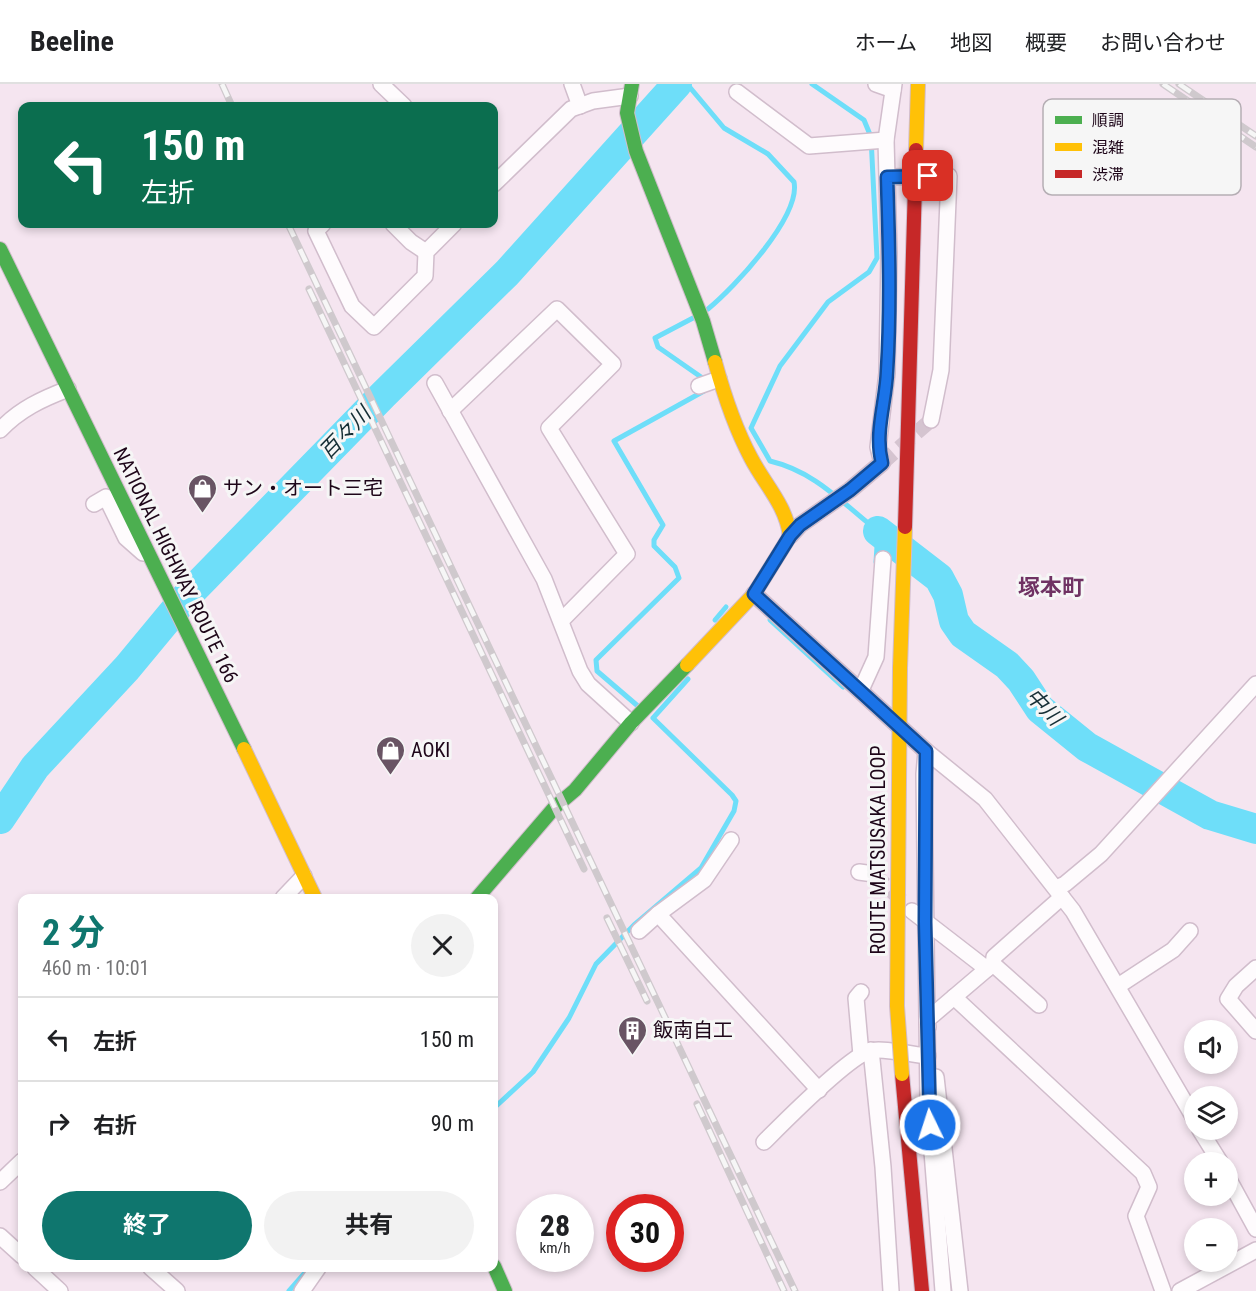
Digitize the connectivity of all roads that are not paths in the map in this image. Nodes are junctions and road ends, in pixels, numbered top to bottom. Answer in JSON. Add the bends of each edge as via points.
{"nodes":[{"id":1,"x":381,"y":84,"type":"edge"},
{"id":2,"x":572,"y":84,"type":"edge"},
{"id":3,"x":876,"y":84,"type":"edge"},
{"id":4,"x":918,"y":84,"type":"edge"},
{"id":5,"x":893,"y":87,"type":"edge"},
{"id":6,"x":631,"y":90,"type":"edge"},
{"id":7,"x":737,"y":92,"type":"dead end"},
{"id":8,"x":400,"y":102,"type":"edge"},
{"id":9,"x":580,"y":106,"type":"junction"},
{"id":10,"x":883,"y":140,"type":"junction"},
{"id":11,"x":887,"y":177,"type":"junction"},
{"id":12,"x":498,"y":180,"type":"edge"},
{"id":13,"x":319,"y":228,"type":"edge"},
{"id":14,"x":397,"y":228,"type":"edge"},
{"id":15,"x":450,"y":228,"type":"edge"},
{"id":16,"x":0,"y":249,"type":"edge"},
{"id":17,"x":426,"y":252,"type":"junction"},
{"id":18,"x":435,"y":383,"type":"dead end"},
{"id":19,"x":68,"y":389,"type":"junction"},
{"id":20,"x":450,"y":411,"type":"junction"},
{"id":21,"x":931,"y":420,"type":"tunnel mouth"},
{"id":22,"x":0,"y":430,"type":"edge"},
{"id":23,"x":94,"y":504,"type":"dead end"},
{"id":24,"x":790,"y":536,"type":"junction"},
{"id":25,"x":883,"y":559,"type":"dead end"},
{"id":26,"x":155,"y":565,"type":"junction"},
{"id":27,"x":754,"y":594,"type":"junction"},
{"id":28,"x":561,"y":621,"type":"junction"},
{"id":29,"x":1256,"y":684,"type":"edge"},
{"id":30,"x":861,"y":690,"type":"junction"},
{"id":31,"x":639,"y":715,"type":"junction"},
{"id":32,"x":926,"y":751,"type":"junction"},
{"id":33,"x":731,"y":840,"type":"dead end"},
{"id":34,"x":304,"y":876,"type":"junction"},
{"id":35,"x":1059,"y":892,"type":"junction"},
{"id":36,"x":286,"y":894,"type":"edge"},
{"id":37,"x":313,"y":894,"type":"edge"},
{"id":38,"x":480,"y":894,"type":"edge"},
{"id":39,"x":912,"y":911,"type":"tunnel mouth"},
{"id":40,"x":658,"y":914,"type":"junction"},
{"id":41,"x":925,"y":922,"type":"junction"},
{"id":42,"x":639,"y":931,"type":"dead end"},
{"id":43,"x":1190,"y":931,"type":"dead end"},
{"id":44,"x":990,"y":966,"type":"junction"},
{"id":45,"x":1256,"y":968,"type":"edge"},
{"id":46,"x":1118,"y":986,"type":"junction"},
{"id":47,"x":861,"y":992,"type":"dead end"},
{"id":48,"x":954,"y":997,"type":"junction"},
{"id":49,"x":1040,"y":1005,"type":"dead end"},
{"id":50,"x":927,"y":1020,"type":"junction"},
{"id":51,"x":1256,"y":1031,"type":"edge"},
{"id":52,"x":866,"y":1053,"type":"junction"},
{"id":53,"x":928,"y":1056,"type":"junction"},
{"id":54,"x":819,"y":1089,"type":"junction"},
{"id":55,"x":1184,"y":1101,"type":"edge"},
{"id":56,"x":764,"y":1142,"type":"dead end"},
{"id":57,"x":18,"y":1165,"type":"edge"},
{"id":58,"x":0,"y":1182,"type":"edge"},
{"id":59,"x":1238,"y":1196,"type":"edge"},
{"id":60,"x":1256,"y":1229,"type":"edge"},
{"id":61,"x":0,"y":1236,"type":"edge"},
{"id":62,"x":1256,"y":1250,"type":"edge"},
{"id":63,"x":18,"y":1252,"type":"edge"},
{"id":64,"x":39,"y":1272,"type":"edge"},
{"id":65,"x":156,"y":1272,"type":"edge"},
{"id":66,"x":315,"y":1272,"type":"edge"},
{"id":67,"x":497,"y":1272,"type":"edge"},
{"id":68,"x":60,"y":1291,"type":"edge"},
{"id":69,"x":177,"y":1291,"type":"edge"},
{"id":70,"x":302,"y":1291,"type":"edge"},
{"id":71,"x":506,"y":1291,"type":"edge"},
{"id":72,"x":891,"y":1291,"type":"edge"},
{"id":73,"x":922,"y":1291,"type":"edge"},
{"id":74,"x":944,"y":1291,"type":"edge"},
{"id":75,"x":960,"y":1291,"type":"edge"},
{"id":76,"x":1163,"y":1291,"type":"edge"},
{"id":77,"x":1180,"y":1291,"type":"edge"}],
"edges":[{"from":1,"to":8,"type":"street"},
{"from":2,"to":9,"type":"street"},
{"from":3,"to":5,"type":"street"},
{"from":4,"to":73,"type":"main road","name":"ROUTE MATSUSAKA LOOP","bridge":true,"via":[[898,765],[897,1006]]},
{"from":5,"to":10,"type":"street"},
{"from":6,"to":9,"type":"street"},
{"from":6,"to":24,"type":"main road","via":[[628,119],[636,151],[704,321],[708,383],[727,405],[751,458],[783,508]]},
{"from":7,"to":10,"type":"street","via":[[809,146]]},
{"from":9,"to":12,"type":"street","via":[[571,109]]},
{"from":10,"to":11,"type":"street"},
{"from":11,"to":21,"type":"street","via":[[949,176],[941,370]]},
{"from":11,"to":24,"type":"street","via":[[887,373],[878,447],[882,463]]},
{"from":13,"to":17,"type":"street","via":[[316,231],[352,306],[374,327],[425,276]]},
{"from":14,"to":17,"type":"street"},
{"from":15,"to":17,"type":"street"},
{"from":16,"to":19,"type":"main road","name":"NATIONAL HIGHWAY ROUTE 166"},
{"from":18,"to":20,"type":"street"},
{"from":19,"to":22,"type":"street","via":[[37,401]]},
{"from":19,"to":26,"type":"main road","name":"NATIONAL HIGHWAY ROUTE 166"},
{"from":20,"to":28,"type":"street","via":[[544,579]]},
{"from":20,"to":28,"type":"street","via":[[557,309],[613,364],[549,428],[627,554]]},
{"from":23,"to":26,"type":"street","via":[[106,497],[126,538]]},
{"from":24,"to":27,"type":"main road"},
{"from":25,"to":30,"type":"street","via":[[876,657]]},
{"from":26,"to":34,"type":"main road","name":"NATIONAL HIGHWAY ROUTE 166"},
{"from":27,"to":30,"type":"street"},
{"from":27,"to":31,"type":"main road"},
{"from":28,"to":31,"type":"street","via":[[574,659],[588,684]]},
{"from":29,"to":35,"type":"street","via":[[1101,854]]},
{"from":30,"to":32,"type":"street"},
{"from":31,"to":38,"type":"main road"},
{"from":32,"to":35,"type":"street","via":[[985,799]]},
{"from":32,"to":41,"type":"street"},
{"from":33,"to":40,"type":"street","via":[[704,880]]},
{"from":34,"to":36,"type":"street"},
{"from":34,"to":37,"type":"main road","name":"NATIONAL HIGHWAY ROUTE 166"},
{"from":35,"to":44,"type":"street","via":[[994,957]]},
{"from":35,"to":46,"type":"street"},
{"from":39,"to":41,"type":"street"},
{"from":40,"to":42,"type":"street"},
{"from":40,"to":54,"type":"street"},
{"from":41,"to":44,"type":"street"},
{"from":41,"to":50,"type":"street"},
{"from":43,"to":46,"type":"street","via":[[1173,950]]},
{"from":44,"to":48,"type":"street"},
{"from":44,"to":49,"type":"street"},
{"from":45,"to":51,"type":"street","via":[[1228,999]]},
{"from":46,"to":55,"type":"street"},
{"from":47,"to":52,"type":"street","via":[[856,998]]},
{"from":48,"to":50,"type":"street"},
{"from":48,"to":76,"type":"street","via":[[1143,1173],[1149,1187],[1136,1216]]},
{"from":50,"to":53,"type":"street"},
{"from":50,"to":75,"type":"street"},
{"from":52,"to":53,"type":"street"},
{"from":52,"to":54,"type":"street"},
{"from":52,"to":72,"type":"street","via":[[883,1167]]},
{"from":53,"to":74,"type":"street","via":[[928,1101]]},
{"from":54,"to":56,"type":"street"},
{"from":57,"to":58,"type":"street"},
{"from":59,"to":60,"type":"street"},
{"from":61,"to":63,"type":"street"},
{"from":62,"to":77,"type":"street"},
{"from":64,"to":68,"type":"street"},
{"from":65,"to":69,"type":"street"},
{"from":66,"to":70,"type":"street"},
{"from":67,"to":71,"type":"main road"}]}
